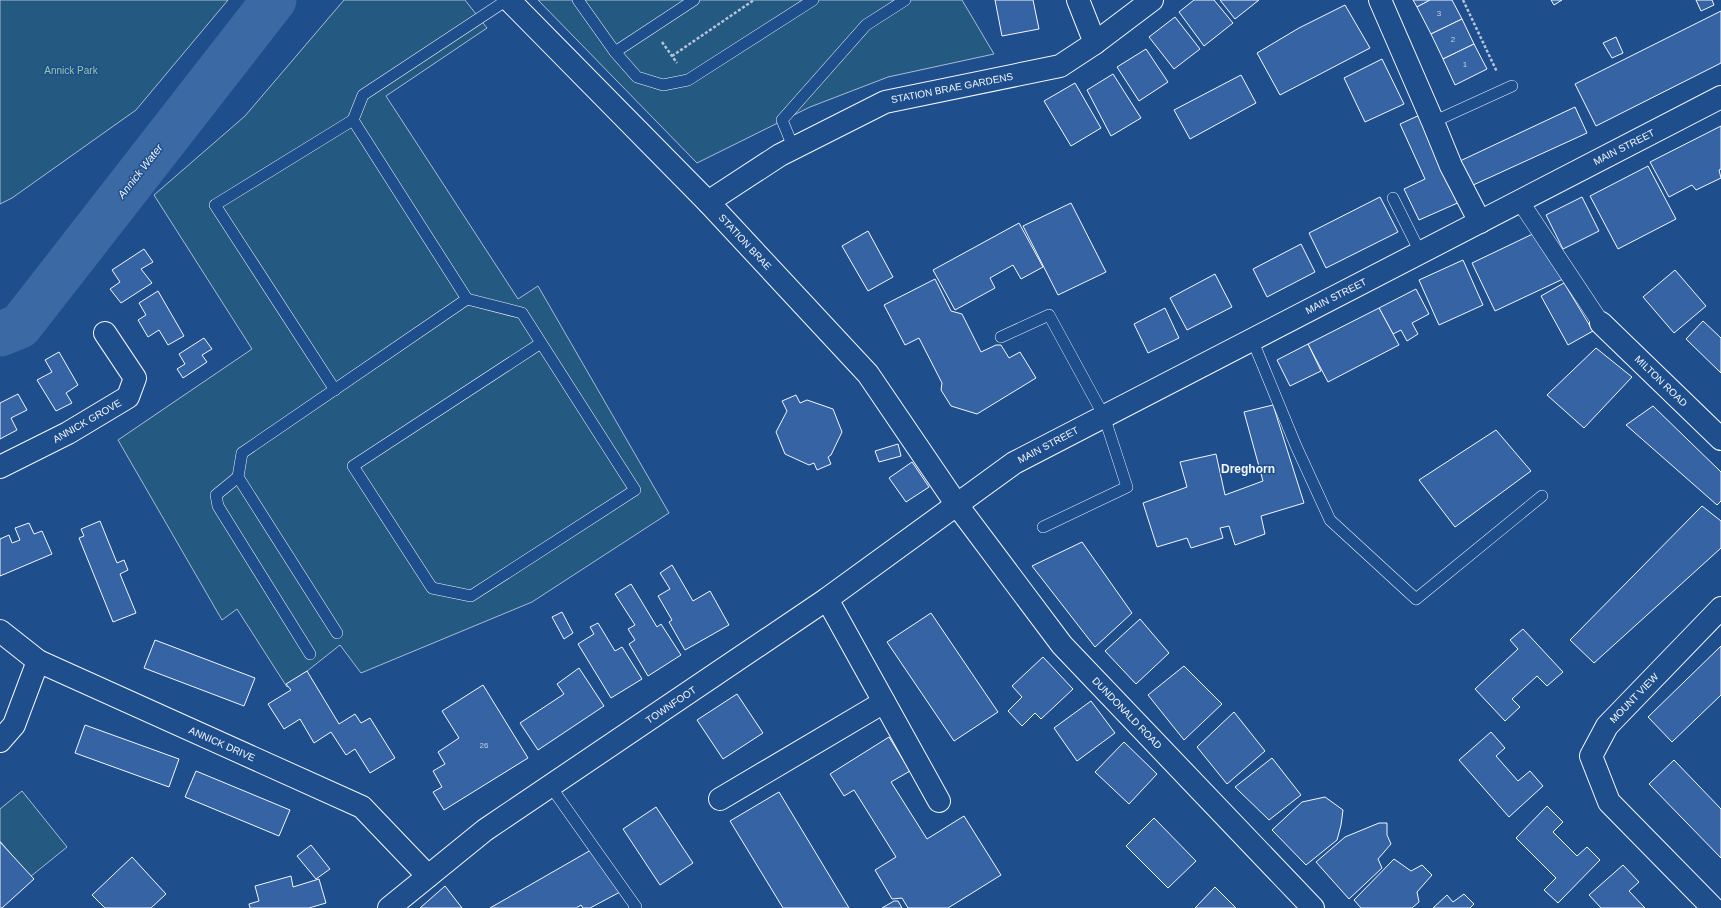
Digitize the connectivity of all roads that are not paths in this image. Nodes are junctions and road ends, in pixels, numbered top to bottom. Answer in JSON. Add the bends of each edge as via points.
{"nodes":[{"id":1,"x":508,"y":0,"type":"edge"},
{"id":2,"x":578,"y":0,"type":"edge"},
{"id":3,"x":694,"y":0,"type":"edge"},
{"id":4,"x":813,"y":0,"type":"edge"},
{"id":5,"x":905,"y":0,"type":"edge"},
{"id":6,"x":1078,"y":0,"type":"edge"},
{"id":7,"x":1152,"y":0,"type":"edge"},
{"id":8,"x":1380,"y":0,"type":"edge"},
{"id":9,"x":1094,"y":43,"type":"junction"},
{"id":10,"x":615,"y":52,"type":"junction"},
{"id":11,"x":1509,"y":87,"type":"road end"},
{"id":12,"x":1721,"y":97,"type":"edge"},
{"id":13,"x":353,"y":120,"type":"junction"},
{"id":14,"x":1433,"y":122,"type":"junction"},
{"id":15,"x":794,"y":148,"type":"junction"},
{"id":16,"x":1393,"y":198,"type":"dead end"},
{"id":17,"x":1520,"y":201,"type":"junction"},
{"id":18,"x":708,"y":202,"type":"junction"},
{"id":19,"x":1480,"y":222,"type":"junction"},
{"id":20,"x":1420,"y":252,"type":"junction"},
{"id":21,"x":467,"y":299,"type":"junction"},
{"id":22,"x":1601,"y":323,"type":"joint"},
{"id":23,"x":105,"y":333,"type":"dead end"},
{"id":24,"x":1001,"y":337,"type":"dead end"},
{"id":25,"x":1252,"y":339,"type":"junction"},
{"id":26,"x":541,"y":343,"type":"junction"},
{"id":27,"x":335,"y":390,"type":"junction"},
{"id":28,"x":1104,"y":416,"type":"junction"},
{"id":29,"x":1721,"y":439,"type":"edge"},
{"id":30,"x":0,"y":467,"type":"edge"},
{"id":31,"x":238,"y":477,"type":"junction"},
{"id":32,"x":1542,"y":496,"type":"dead end"},
{"id":33,"x":957,"y":505,"type":"junction"},
{"id":34,"x":1043,"y":526,"type":"dead end"},
{"id":35,"x":828,"y":598,"type":"junction"},
{"id":36,"x":1721,"y":608,"type":"edge"},
{"id":37,"x":0,"y":631,"type":"edge"},
{"id":38,"x":337,"y":633,"type":"dead end"},
{"id":39,"x":310,"y":654,"type":"dead end"},
{"id":40,"x":38,"y":660,"type":"junction"},
{"id":41,"x":884,"y":702,"type":"junction"},
{"id":42,"x":0,"y":741,"type":"edge"},
{"id":43,"x":551,"y":787,"type":"junction"},
{"id":44,"x":720,"y":800,"type":"dead end"},
{"id":45,"x":939,"y":801,"type":"dead end"},
{"id":46,"x":428,"y":876,"type":"junction"},
{"id":47,"x":388,"y":908,"type":"edge"},
{"id":48,"x":634,"y":908,"type":"edge"},
{"id":49,"x":1313,"y":908,"type":"edge"},
{"id":50,"x":1713,"y":908,"type":"edge"}],
"edges":[{"from":1,"to":13,"type":"lane","via":[[363,95]]},
{"from":1,"to":18,"type":"street","name":"STATION BRAE"},
{"from":2,"to":10,"type":"lane"},
{"from":3,"to":10,"type":"lane"},
{"from":4,"to":10,"type":"lane","via":[[688,80],[663,85],[637,77]]},
{"from":5,"to":15,"type":"lane","via":[[866,25],[782,120]]},
{"from":6,"to":9,"type":"street"},
{"from":7,"to":9,"type":"street","name":"STATION BRAE GARDENS"},
{"from":8,"to":14,"type":"street"},
{"from":9,"to":15,"type":"street","name":"STATION BRAE GARDENS","via":[[1060,66],[885,102]]},
{"from":11,"to":14,"type":"lane"},
{"from":12,"to":17,"type":"street","name":"MAIN STREET"},
{"from":13,"to":21,"type":"lane"},
{"from":13,"to":27,"type":"lane","via":[[215,205]]},
{"from":14,"to":19,"type":"street","via":[[1451,166]]},
{"from":15,"to":18,"type":"street","name":"STATION BRAE GARDENS"},
{"from":16,"to":20,"type":"lane"},
{"from":17,"to":19,"type":"street","name":"MAIN STREET"},
{"from":17,"to":22,"type":"street"},
{"from":18,"to":33,"type":"street","name":"STATION BRAE","via":[[868,374]]},
{"from":19,"to":20,"type":"street","name":"MAIN STREET"},
{"from":20,"to":25,"type":"street","name":"MAIN STREET"},
{"from":21,"to":26,"type":"lane","via":[[522,313]]},
{"from":21,"to":27,"type":"lane"},
{"from":22,"to":29,"type":"street","name":"MILTON ROAD"},
{"from":23,"to":30,"type":"street","name":"ANNICK GROVE","via":[[135,378],[128,397],[68,433]]},
{"from":24,"to":28,"type":"lane","via":[[1049,315]]},
{"from":25,"to":28,"type":"street","name":"MAIN STREET"},
{"from":25,"to":32,"type":"lane","via":[[1330,520],[1416,599]]},
{"from":26,"to":26,"type":"lane","via":[[353,466],[432,588],[471,596],[635,490]]},
{"from":27,"to":31,"type":"lane","via":[[242,453]]},
{"from":28,"to":33,"type":"street","name":"MAIN STREET","via":[[1014,463]]},
{"from":28,"to":34,"type":"lane","via":[[1128,487]]},
{"from":31,"to":38,"type":"lane"},
{"from":31,"to":39,"type":"lane","via":[[216,495],[218,506]]},
{"from":33,"to":35,"type":"street","name":"TOWNFOOT"},
{"from":33,"to":49,"type":"street","name":"DUNDONALD ROAD","via":[[1062,645]]},
{"from":35,"to":41,"type":"street"},
{"from":35,"to":43,"type":"street","name":"TOWNFOOT"},
{"from":36,"to":50,"type":"street","name":"MOUNT VIEW","via":[[1607,726],[1591,756],[1609,802]]},
{"from":37,"to":40,"type":"street","name":"ANNICK DRIVE"},
{"from":40,"to":42,"type":"street","via":[[14,725]]},
{"from":40,"to":46,"type":"street","name":"ANNICK DRIVE","via":[[362,807]]},
{"from":41,"to":44,"type":"street"},
{"from":41,"to":45,"type":"street"},
{"from":43,"to":46,"type":"street","name":"TOWNFOOT","via":[[485,830]]},
{"from":43,"to":48,"type":"lane","via":[[636,907]]},
{"from":46,"to":47,"type":"street","name":"TOWNFOOT"}]}
